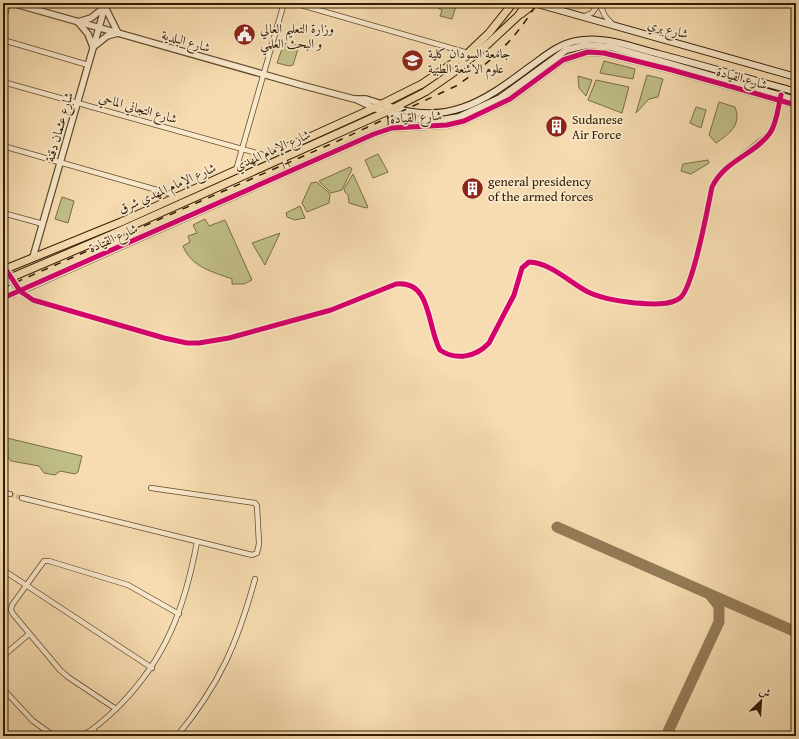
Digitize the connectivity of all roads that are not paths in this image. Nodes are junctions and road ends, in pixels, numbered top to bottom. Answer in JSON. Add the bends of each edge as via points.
{"nodes":[{"id":1,"x":8,"y":3,"type":"edge"},
{"id":2,"x":12,"y":3,"type":"edge"},
{"id":3,"x":284,"y":3,"type":"edge"},
{"id":4,"x":294,"y":3,"type":"edge"},
{"id":5,"x":513,"y":3,"type":"edge"},
{"id":6,"x":527,"y":3,"type":"edge"},
{"id":7,"x":535,"y":3,"type":"edge"},
{"id":8,"x":599,"y":3,"type":"edge"},
{"id":9,"x":105,"y":5,"type":"edge"},
{"id":10,"x":518,"y":16,"type":"junction"},
{"id":11,"x":582,"y":16,"type":"junction"},
{"id":12,"x":78,"y":22,"type":"junction"},
{"id":13,"x":3,"y":23,"type":"edge"},
{"id":14,"x":613,"y":26,"type":"junction"},
{"id":15,"x":99,"y":27,"type":"junction"},
{"id":16,"x":118,"y":33,"type":"junction"},
{"id":17,"x":3,"y":40,"type":"edge"},
{"id":18,"x":93,"y":47,"type":"junction"},
{"id":19,"x":468,"y":53,"type":"junction"},
{"id":20,"x":88,"y":65,"type":"junction"},
{"id":21,"x":692,"y":69,"type":"junction"},
{"id":22,"x":264,"y":74,"type":"junction"},
{"id":23,"x":796,"y":77,"type":"edge"},
{"id":24,"x":3,"y":82,"type":"edge"},
{"id":25,"x":796,"y":92,"type":"edge"},
{"id":26,"x":780,"y":97,"type":"junction"},
{"id":27,"x":354,"y":99,"type":"junction"},
{"id":28,"x":796,"y":100,"type":"edge"},
{"id":29,"x":77,"y":102,"type":"junction"},
{"id":30,"x":382,"y":104,"type":"junction"},
{"id":31,"x":796,"y":105,"type":"edge"},
{"id":32,"x":374,"y":108,"type":"junction"},
{"id":33,"x":390,"y":111,"type":"junction"},
{"id":34,"x":392,"y":128,"type":"junction"},
{"id":35,"x":3,"y":146,"type":"edge"},
{"id":36,"x":242,"y":149,"type":"junction"},
{"id":37,"x":280,"y":150,"type":"junction"},
{"id":38,"x":267,"y":156,"type":"junction"},
{"id":39,"x":283,"y":158,"type":"junction"},
{"id":40,"x":60,"y":162,"type":"junction"},
{"id":41,"x":236,"y":170,"type":"junction"},
{"id":42,"x":289,"y":172,"type":"junction"},
{"id":43,"x":178,"y":196,"type":"junction"},
{"id":44,"x":3,"y":213,"type":"edge"},
{"id":45,"x":43,"y":224,"type":"junction"},
{"id":46,"x":33,"y":257,"type":"junction"},
{"id":47,"x":4,"y":268,"type":"edge"},
{"id":48,"x":6,"y":279,"type":"edge"},
{"id":49,"x":20,"y":291,"type":"junction"},
{"id":50,"x":13,"y":294,"type":"junction"},
{"id":51,"x":3,"y":298,"type":"edge"},
{"id":52,"x":151,"y":488,"type":"dead end"},
{"id":53,"x":3,"y":493,"type":"edge"},
{"id":54,"x":10,"y":494,"type":"tunnel mouth"},
{"id":55,"x":22,"y":498,"type":"tunnel mouth"},
{"id":56,"x":197,"y":542,"type":"junction"},
{"id":57,"x":3,"y":570,"type":"edge"},
{"id":58,"x":255,"y":579,"type":"dead end"},
{"id":59,"x":28,"y":585,"type":"junction"},
{"id":60,"x":179,"y":614,"type":"junction"},
{"id":61,"x":29,"y":634,"type":"junction"},
{"id":62,"x":3,"y":656,"type":"edge"},
{"id":63,"x":152,"y":668,"type":"junction"},
{"id":64,"x":3,"y":689,"type":"edge"},
{"id":65,"x":116,"y":709,"type":"junction"},
{"id":66,"x":93,"y":730,"type":"junction"},
{"id":67,"x":54,"y":736,"type":"edge"},
{"id":68,"x":82,"y":736,"type":"edge"},
{"id":69,"x":98,"y":736,"type":"edge"},
{"id":70,"x":177,"y":736,"type":"edge"}],
"edges":[{"from":1,"to":13,"type":"street"},
{"from":2,"to":12,"type":"street","name":"شارع البلدية"},
{"from":3,"to":22,"type":"street"},
{"from":4,"to":19,"type":"street"},
{"from":5,"to":19,"type":"main road","via":[[489,33]]},
{"from":6,"to":10,"type":"main road","name":"شارع الإمام المهدي"},
{"from":7,"to":10,"type":"main road"},
{"from":7,"to":11,"type":"main road","name":"شارع بري"},
{"from":8,"to":11,"type":"street","via":[[592,13]]},
{"from":8,"to":14,"type":"street"},
{"from":9,"to":12,"type":"street","via":[[91,18]]},
{"from":9,"to":15,"type":"street","name":"شارع عثمان دقنة"},
{"from":9,"to":16,"type":"street"},
{"from":10,"to":33,"type":"main road","name":"شارع الإمام المهدي","via":[[480,52],[454,72]]},
{"from":11,"to":14,"type":"main road","name":"شارع بري"},
{"from":12,"to":15,"type":"street","name":"شارع البلدية"},
{"from":12,"to":18,"type":"street","via":[[88,34]]},
{"from":14,"to":23,"type":"main road","name":"شارع بري"},
{"from":15,"to":16,"type":"street","name":"شارع البلدية"},
{"from":15,"to":18,"type":"street","name":"شارع عثمان دقنة"},
{"from":16,"to":18,"type":"street","via":[[107,36]]},
{"from":16,"to":22,"type":"street","name":"شارع البلدية"},
{"from":17,"to":20,"type":"street"},
{"from":18,"to":20,"type":"street","name":"شارع عثمان دقنة"},
{"from":19,"to":30,"type":"main road","via":[[422,84]]},
{"from":20,"to":29,"type":"street","name":"شارع عثمان دقنة"},
{"from":21,"to":25,"type":"main road","name":"شارع القيادة"},
{"from":21,"to":26,"type":"main road","name":"شارع القيادة"},
{"from":21,"to":33,"type":"main road","name":"شارع القيادة","via":[[602,40],[576,41],[552,51],[496,92],[469,106],[455,111],[432,113]]},
{"from":21,"to":34,"type":"street","name":"شارع القيادة","via":[[588,52],[563,60],[510,99],[464,121],[447,125]]},
{"from":22,"to":27,"type":"street","name":"شارع البلدية"},
{"from":22,"to":36,"type":"street"},
{"from":24,"to":29,"type":"street","name":"شارع التجاني الماحي"},
{"from":26,"to":28,"type":"main road","name":"شارع القيادة"},
{"from":26,"to":31,"type":"street","name":"شارع القيادة"},
{"from":26,"to":49,"type":"street","via":[[770,133],[723,169],[712,187],[695,260],[680,298],[669,302],[644,304],[608,299],[589,292],[545,265],[529,262],[522,268],[514,295],[489,343],[483,349],[469,355],[454,356],[440,350],[422,295],[410,285],[403,283],[331,310],[229,338],[199,343],[164,338],[33,300]]},
{"from":27,"to":30,"type":"street","via":[[366,99]]},
{"from":27,"to":32,"type":"street"},
{"from":29,"to":36,"type":"street","name":"شارع التجاني الماحي"},
{"from":29,"to":40,"type":"street","name":"شارع عثمان دقنة"},
{"from":30,"to":32,"type":"main road","name":"شارع الإمام المهدي شرق"},
{"from":30,"to":33,"type":"main road","name":"شارع القيادة"},
{"from":32,"to":33,"type":"main road"},
{"from":32,"to":37,"type":"main road","name":"شارع الإمام المهدي شرق"},
{"from":33,"to":34,"type":"main road"},
{"from":33,"to":39,"type":"main road","name":"شارع الإمام المهدي"},
{"from":34,"to":42,"type":"street","name":"شارع القيادة"},
{"from":35,"to":40,"type":"street"},
{"from":36,"to":38,"type":"street","name":"شارع التجاني الماحي"},
{"from":36,"to":41,"type":"street"},
{"from":37,"to":38,"type":"main road","name":"شارع الإمام المهدي شرق"},
{"from":37,"to":39,"type":"street"},
{"from":38,"to":41,"type":"main road","name":"شارع الإمام المهدي شرق"},
{"from":39,"to":42,"type":"street"},
{"from":39,"to":48,"type":"main road","name":"شارع الإمام المهدي"},
{"from":40,"to":43,"type":"street"},
{"from":40,"to":45,"type":"street","name":"شارع عثمان دقنة"},
{"from":41,"to":43,"type":"main road","name":"شارع الإمام المهدي شرق"},
{"from":42,"to":49,"type":"street","name":"شارع القيادة"},
{"from":43,"to":46,"type":"main road","name":"شارع الإمام المهدي شرق"},
{"from":44,"to":45,"type":"street"},
{"from":45,"to":46,"type":"street","name":"شارع عثمان دقنة"},
{"from":46,"to":47,"type":"main road","name":"شارع الإمام المهدي شرق"},
{"from":47,"to":48,"type":"street"},
{"from":48,"to":49,"type":"street"},
{"from":48,"to":50,"type":"street"},
{"from":49,"to":50,"type":"street"},
{"from":50,"to":51,"type":"street"},
{"from":52,"to":56,"type":"street","via":[[255,503],[257,506],[259,544],[255,555]]},
{"from":53,"to":54,"type":"street"},
{"from":55,"to":56,"type":"street"},
{"from":56,"to":60,"type":"street","via":[[191,575]]},
{"from":57,"to":59,"type":"street"},
{"from":58,"to":70,"type":"street","via":[[241,626],[226,663],[205,701]]},
{"from":59,"to":60,"type":"street","via":[[40,565],[44,561],[49,561],[128,584]]},
{"from":59,"to":61,"type":"street","via":[[11,610]]},
{"from":59,"to":63,"type":"street"},
{"from":60,"to":63,"type":"street"},
{"from":61,"to":62,"type":"street"},
{"from":61,"to":65,"type":"street","via":[[68,678]]},
{"from":63,"to":65,"type":"street"},
{"from":64,"to":67,"type":"street","via":[[33,721]]},
{"from":65,"to":66,"type":"street"},
{"from":66,"to":68,"type":"street"},
{"from":66,"to":69,"type":"street"}]}
